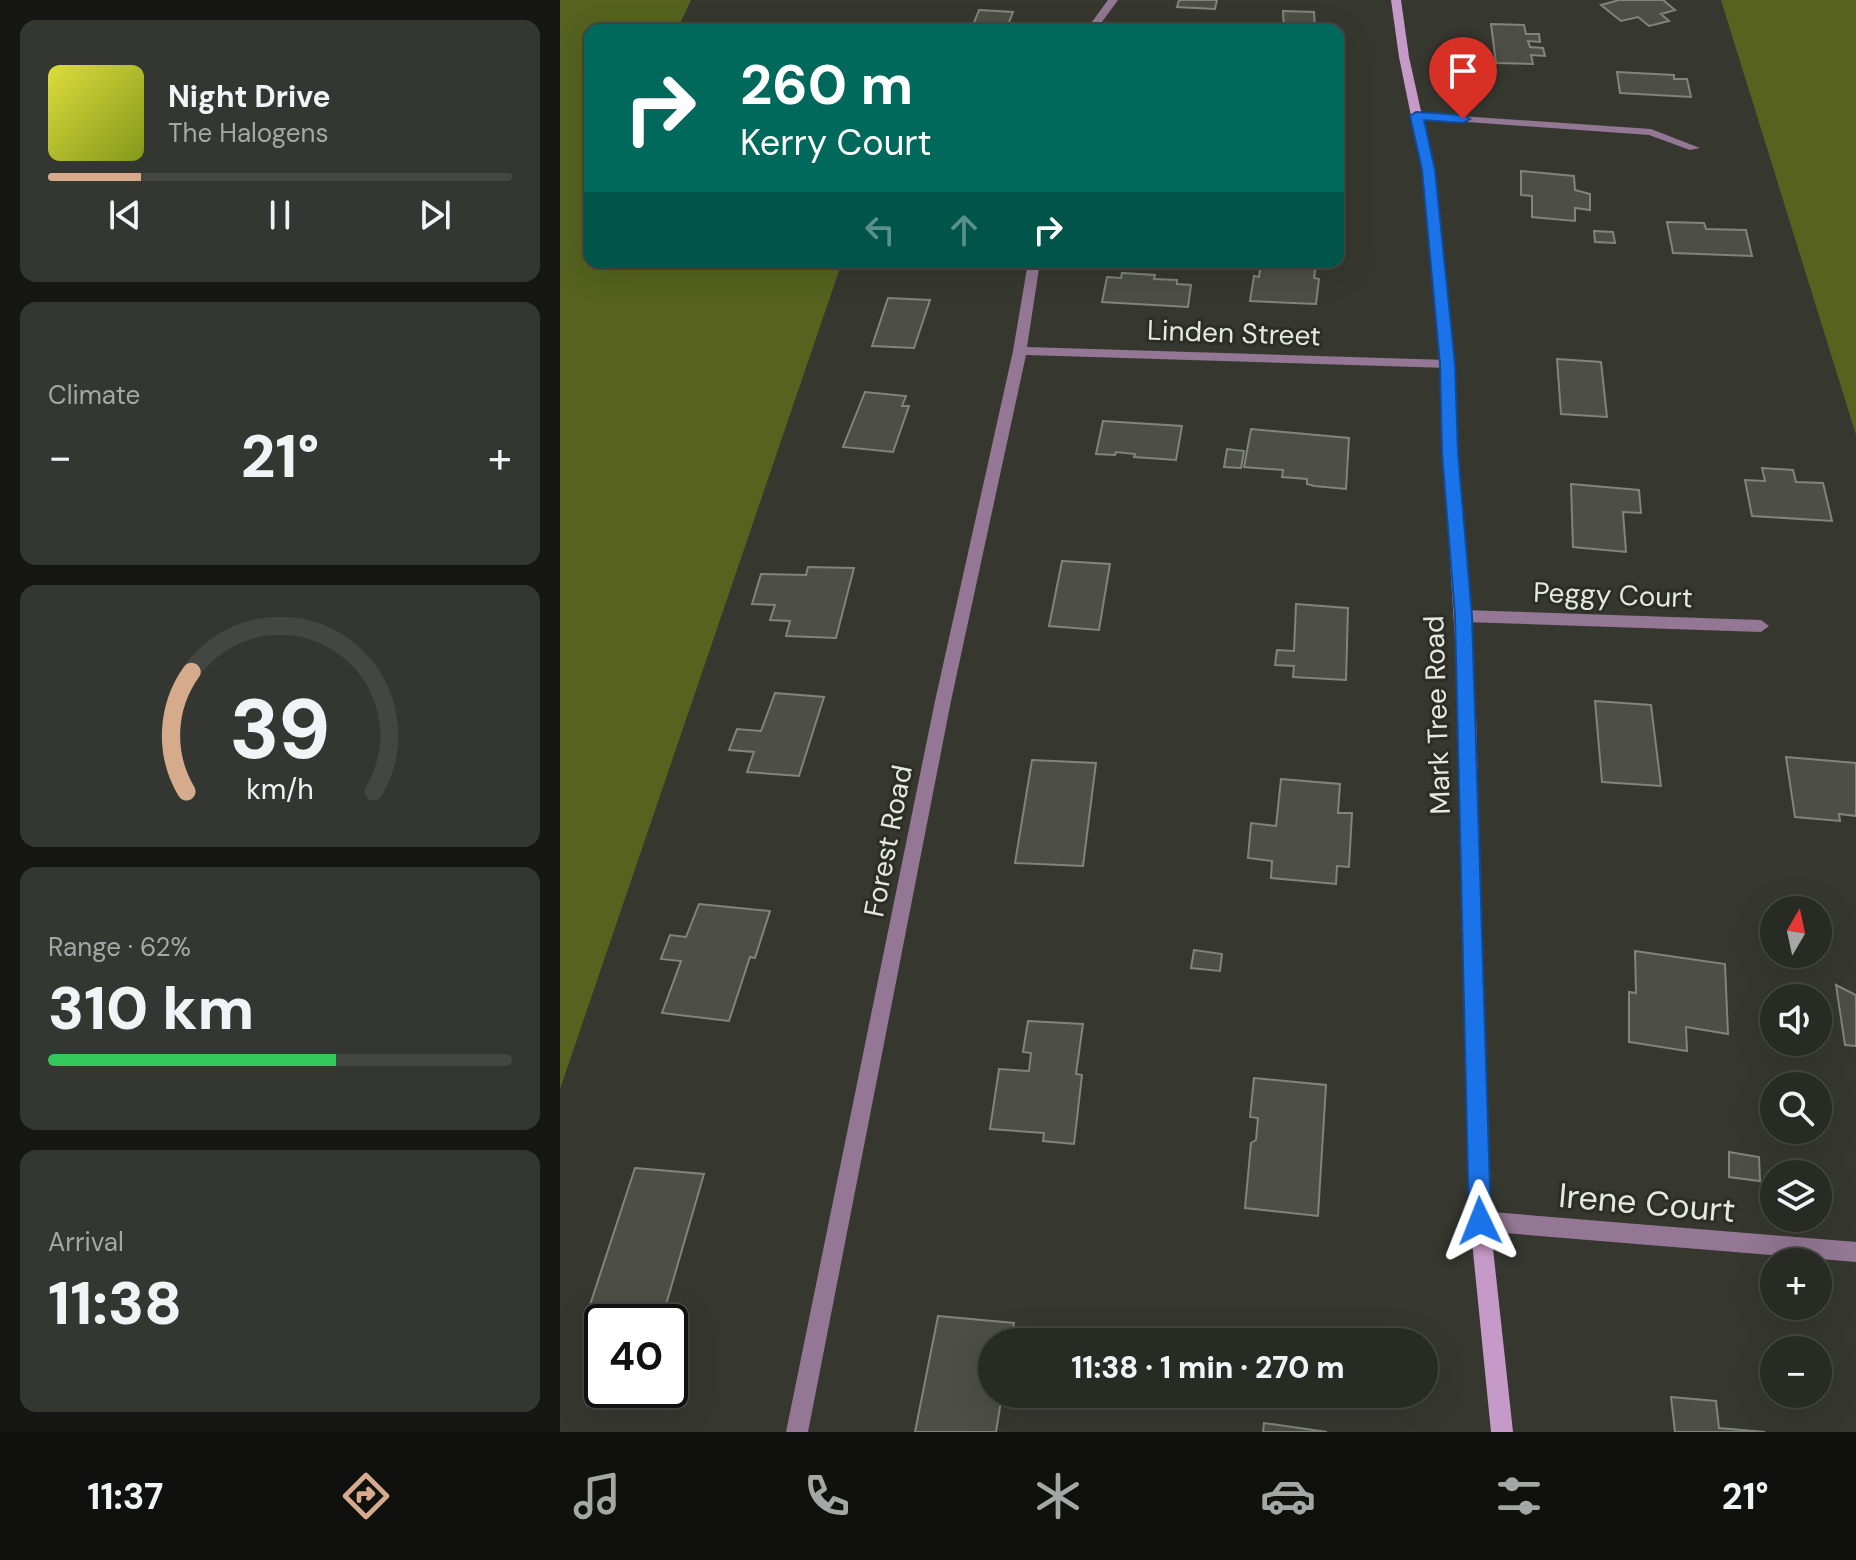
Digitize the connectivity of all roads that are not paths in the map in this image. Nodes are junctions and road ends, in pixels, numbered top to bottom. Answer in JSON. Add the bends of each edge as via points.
{"nodes":[{"id":1,"x":1113,"y":0,"type":"edge"},
{"id":2,"x":1396,"y":0,"type":"edge"},
{"id":3,"x":1095,"y":24,"type":"edge"},
{"id":4,"x":1416,"y":116,"type":"junction"},
{"id":5,"x":1694,"y":148,"type":"dead end"},
{"id":6,"x":1033,"y":268,"type":"edge"},
{"id":7,"x":1020,"y":351,"type":"junction"},
{"id":8,"x":1448,"y":364,"type":"junction"},
{"id":9,"x":1463,"y":616,"type":"junction"},
{"id":10,"x":1761,"y":626,"type":"dead end"},
{"id":11,"x":1480,"y":1221,"type":"junction"},
{"id":12,"x":1856,"y":1252,"type":"edge"},
{"id":13,"x":797,"y":1432,"type":"edge"},
{"id":14,"x":1502,"y":1432,"type":"edge"}],
"edges":[{"from":1,"to":3,"type":"street"},
{"from":2,"to":4,"type":"street","name":"Mark Tree Road"},
{"from":4,"to":5,"type":"street","via":[[1651,132]]},
{"from":4,"to":8,"type":"street","name":"Mark Tree Road","via":[[1428,170]]},
{"from":6,"to":7,"type":"street","name":"Forest Road"},
{"from":7,"to":8,"type":"street","name":"Linden Street"},
{"from":7,"to":13,"type":"street","name":"Forest Road","via":[[943,701]]},
{"from":8,"to":9,"type":"street","name":"Mark Tree Road"},
{"from":9,"to":10,"type":"street","name":"Peggy Court"},
{"from":9,"to":11,"type":"street","name":"Mark Tree Road"},
{"from":11,"to":12,"type":"street","name":"Irene Court"},
{"from":11,"to":14,"type":"street","name":"Mark Tree Road"}]}
